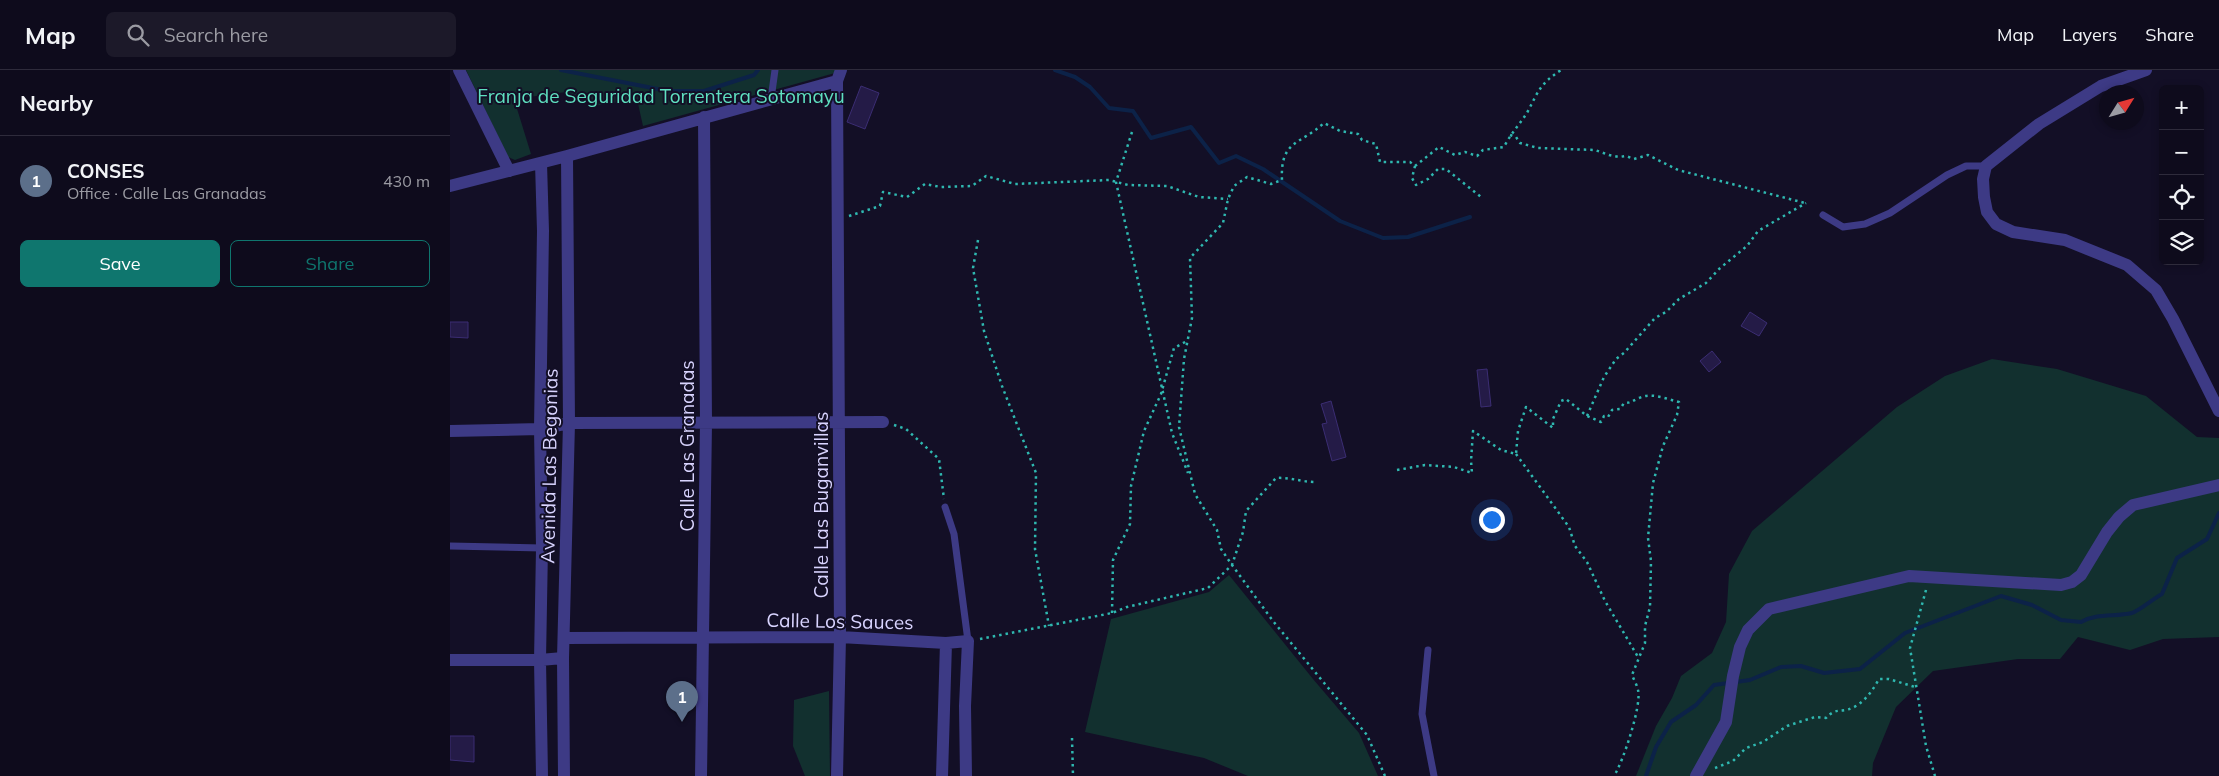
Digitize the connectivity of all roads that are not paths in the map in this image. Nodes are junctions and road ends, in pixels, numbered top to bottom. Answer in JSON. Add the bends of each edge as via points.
{"nodes":[{"id":1,"x":458,"y":70,"type":"edge"},
{"id":2,"x":775,"y":70,"type":"edge"},
{"id":3,"x":2146,"y":70,"type":"edge"},
{"id":4,"x":839,"y":76,"type":"edge"},
{"id":5,"x":771,"y":99,"type":"junction"},
{"id":6,"x":704,"y":117,"type":"junction"},
{"id":7,"x":567,"y":156,"type":"junction"},
{"id":8,"x":541,"y":163,"type":"junction"},
{"id":9,"x":1986,"y":166,"type":"junction"},
{"id":10,"x":508,"y":171,"type":"junction"},
{"id":11,"x":450,"y":186,"type":"edge"},
{"id":12,"x":1824,"y":215,"type":"dead end"},
{"id":13,"x":2219,"y":410,"type":"edge"},
{"id":14,"x":883,"y":422,"type":"road end"},
{"id":15,"x":706,"y":423,"type":"junction"},
{"id":16,"x":839,"y":423,"type":"junction"},
{"id":17,"x":569,"y":424,"type":"junction"},
{"id":18,"x":540,"y":429,"type":"junction"},
{"id":19,"x":450,"y":431,"type":"edge"},
{"id":20,"x":2219,"y":485,"type":"edge"},
{"id":21,"x":945,"y":507,"type":"road end"},
{"id":22,"x":450,"y":546,"type":"edge"},
{"id":23,"x":542,"y":548,"type":"junction"},
{"id":24,"x":840,"y":637,"type":"junction"},
{"id":25,"x":565,"y":638,"type":"junction"},
{"id":26,"x":704,"y":638,"type":"junction"},
{"id":27,"x":968,"y":641,"type":"junction"},
{"id":28,"x":946,"y":643,"type":"junction"},
{"id":29,"x":1428,"y":650,"type":"dead end"},
{"id":30,"x":563,"y":658,"type":"junction"},
{"id":31,"x":450,"y":660,"type":"edge"},
{"id":32,"x":540,"y":660,"type":"junction"},
{"id":33,"x":1699,"y":772,"type":"edge"},
{"id":34,"x":542,"y":776,"type":"edge"},
{"id":35,"x":564,"y":776,"type":"edge"},
{"id":36,"x":701,"y":776,"type":"edge"},
{"id":37,"x":836,"y":776,"type":"edge"},
{"id":38,"x":942,"y":776,"type":"edge"},
{"id":39,"x":966,"y":776,"type":"edge"},
{"id":40,"x":1434,"y":776,"type":"edge"}],
"edges":[{"from":1,"to":10,"type":"street"},
{"from":2,"to":5,"type":"lane"},
{"from":3,"to":9,"type":"street","via":[[2093,91],[2038,124]]},
{"from":4,"to":5,"type":"street"},
{"from":4,"to":16,"type":"street","name":"Calle Las Buganvillas"},
{"from":5,"to":6,"type":"street"},
{"from":6,"to":7,"type":"street"},
{"from":6,"to":15,"type":"street","name":"Calle Las Granadas"},
{"from":7,"to":8,"type":"street"},
{"from":7,"to":17,"type":"street","name":"Avenida Las Begonias"},
{"from":8,"to":10,"type":"street"},
{"from":8,"to":18,"type":"street","name":"Avenida Las Begonias"},
{"from":9,"to":12,"type":"lane","via":[[1966,166],[1947,174],[1890,214],[1865,224],[1843,227]]},
{"from":9,"to":13,"type":"street","via":[[1984,197],[1996,224],[2013,232],[2065,240],[2127,265],[2156,290]]},
{"from":10,"to":11,"type":"street"},
{"from":14,"to":16,"type":"street"},
{"from":15,"to":16,"type":"street"},
{"from":15,"to":17,"type":"street"},
{"from":15,"to":26,"type":"street","name":"Calle Las Granadas"},
{"from":16,"to":24,"type":"street","name":"Calle Las Buganvillas"},
{"from":17,"to":18,"type":"street"},
{"from":17,"to":25,"type":"street","name":"Avenida Las Begonias"},
{"from":18,"to":19,"type":"street"},
{"from":18,"to":23,"type":"street","name":"Avenida Las Begonias"},
{"from":20,"to":33,"type":"street","via":[[2133,505],[2119,517],[2081,575],[2072,582],[2061,585],[1908,576],[1769,609],[1748,630],[1740,647],[1726,722]]},
{"from":21,"to":27,"type":"lane","via":[[954,534]]},
{"from":22,"to":23,"type":"lane"},
{"from":23,"to":32,"type":"street","name":"Avenida Las Begonias"},
{"from":24,"to":26,"type":"street","name":"Calle Los Sauces"},
{"from":24,"to":28,"type":"street","name":"Calle Los Sauces"},
{"from":24,"to":37,"type":"street","name":"Calle Las Buganvillas"},
{"from":25,"to":26,"type":"street","name":"Calle Los Sauces"},
{"from":25,"to":30,"type":"street","name":"Avenida Las Begonias"},
{"from":26,"to":36,"type":"street","name":"Calle Las Granadas"},
{"from":27,"to":28,"type":"street","name":"Calle Los Sauces"},
{"from":27,"to":39,"type":"street"},
{"from":28,"to":38,"type":"street"},
{"from":29,"to":40,"type":"lane","via":[[1422,714]]},
{"from":30,"to":32,"type":"street"},
{"from":30,"to":35,"type":"street","name":"Avenida Las Begonias"},
{"from":31,"to":32,"type":"street"},
{"from":32,"to":34,"type":"street","name":"Avenida Las Begonias"}]}
